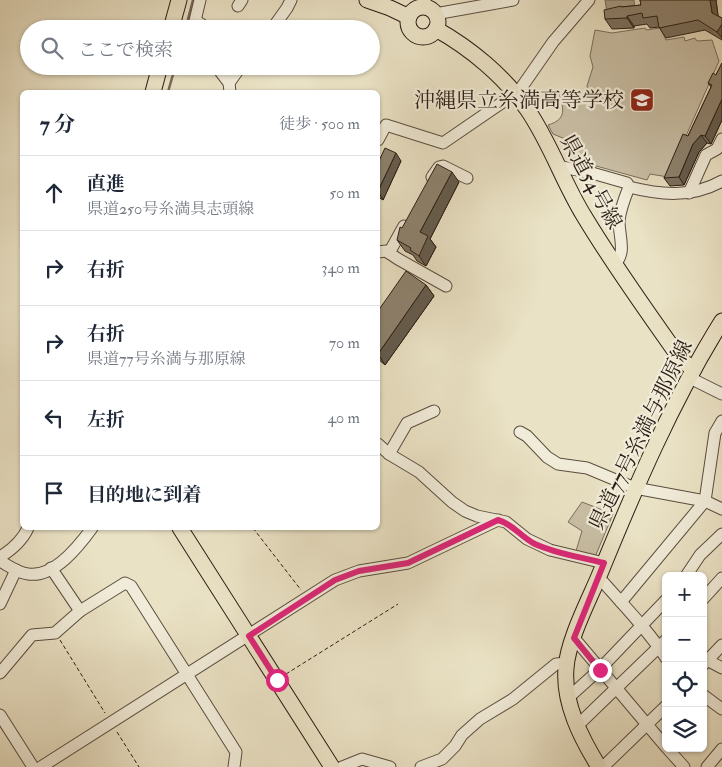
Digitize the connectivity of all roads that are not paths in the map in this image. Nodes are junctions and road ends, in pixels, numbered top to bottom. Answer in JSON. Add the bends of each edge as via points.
{"nodes":[{"id":1,"x":178,"y":0,"type":"edge"},
{"id":2,"x":200,"y":0,"type":"edge"},
{"id":3,"x":291,"y":0,"type":"edge"},
{"id":4,"x":367,"y":0,"type":"edge"},
{"id":5,"x":513,"y":0,"type":"edge"},
{"id":6,"x":589,"y":0,"type":"edge"},
{"id":7,"x":430,"y":13,"type":"edge"},
{"id":8,"x":409,"y":17,"type":"junction"},
{"id":9,"x":173,"y":20,"type":"edge"},
{"id":10,"x":195,"y":20,"type":"edge"},
{"id":11,"x":278,"y":20,"type":"edge"},
{"id":12,"x":158,"y":75,"type":"edge"},
{"id":13,"x":222,"y":75,"type":"edge"},
{"id":14,"x":236,"y":75,"type":"edge"},
{"id":15,"x":230,"y":88,"type":"edge"},
{"id":16,"x":154,"y":90,"type":"edge"},
{"id":17,"x":515,"y":94,"type":"junction"},
{"id":18,"x":380,"y":136,"type":"edge"},
{"id":19,"x":722,"y":139,"type":"edge"},
{"id":20,"x":557,"y":166,"type":"junction"},
{"id":21,"x":467,"y":178,"type":"dead end"},
{"id":22,"x":722,"y":181,"type":"edge"},
{"id":23,"x":427,"y":186,"type":"edge"},
{"id":24,"x":629,"y":187,"type":"junction"},
{"id":25,"x":689,"y":193,"type":"junction"},
{"id":26,"x":408,"y":220,"type":"edge"},
{"id":27,"x":380,"y":252,"type":"edge"},
{"id":28,"x":390,"y":253,"type":"junction"},
{"id":29,"x":614,"y":265,"type":"junction"},
{"id":30,"x":446,"y":286,"type":"dead end"},
{"id":31,"x":722,"y":320,"type":"edge"},
{"id":32,"x":692,"y":373,"type":"junction"},
{"id":33,"x":722,"y":394,"type":"edge"},
{"id":34,"x":434,"y":411,"type":"dead end"},
{"id":35,"x":722,"y":421,"type":"edge"},
{"id":36,"x":520,"y":432,"type":"dead end"},
{"id":37,"x":380,"y":446,"type":"edge"},
{"id":38,"x":389,"y":454,"type":"junction"},
{"id":39,"x":635,"y":488,"type":"junction"},
{"id":40,"x":705,"y":501,"type":"junction"},
{"id":41,"x":722,"y":509,"type":"edge"},
{"id":42,"x":498,"y":520,"type":"junction"},
{"id":43,"x":27,"y":530,"type":"edge"},
{"id":44,"x":90,"y":530,"type":"edge"},
{"id":45,"x":181,"y":530,"type":"edge"},
{"id":46,"x":722,"y":534,"type":"edge"},
{"id":47,"x":0,"y":557,"type":"edge"},
{"id":48,"x":0,"y":561,"type":"edge"},
{"id":49,"x":604,"y":563,"type":"junction"},
{"id":50,"x":52,"y":568,"type":"junction"},
{"id":51,"x":16,"y":570,"type":"junction"},
{"id":52,"x":689,"y":572,"type":"edge"},
{"id":53,"x":722,"y":578,"type":"edge"},
{"id":54,"x":597,"y":580,"type":"junction"},
{"id":55,"x":707,"y":595,"type":"edge"},
{"id":56,"x":621,"y":602,"type":"junction"},
{"id":57,"x":0,"y":604,"type":"edge"},
{"id":58,"x":662,"y":604,"type":"edge"},
{"id":59,"x":80,"y":611,"type":"junction"},
{"id":60,"x":642,"y":627,"type":"junction"},
{"id":61,"x":249,"y":636,"type":"junction"},
{"id":62,"x":574,"y":638,"type":"junction"},
{"id":63,"x":662,"y":643,"type":"edge"},
{"id":64,"x":722,"y":645,"type":"edge"},
{"id":65,"x":707,"y":660,"type":"edge"},
{"id":66,"x":567,"y":663,"type":"junction"},
{"id":67,"x":707,"y":663,"type":"edge"},
{"id":68,"x":722,"y":668,"type":"edge"},
{"id":69,"x":600,"y":670,"type":"junction"},
{"id":70,"x":0,"y":673,"type":"edge"},
{"id":71,"x":187,"y":674,"type":"junction"},
{"id":72,"x":616,"y":689,"type":"junction"},
{"id":73,"x":568,"y":698,"type":"junction"},
{"id":74,"x":707,"y":698,"type":"edge"},
{"id":75,"x":665,"y":707,"type":"edge"},
{"id":76,"x":722,"y":709,"type":"edge"},
{"id":77,"x":0,"y":715,"type":"edge"},
{"id":78,"x":646,"y":725,"type":"junction"},
{"id":79,"x":577,"y":726,"type":"junction"},
{"id":80,"x":0,"y":728,"type":"edge"},
{"id":81,"x":662,"y":743,"type":"edge"},
{"id":82,"x":722,"y":749,"type":"edge"},
{"id":83,"x":670,"y":752,"type":"edge"},
{"id":84,"x":25,"y":767,"type":"edge"},
{"id":85,"x":33,"y":767,"type":"edge"},
{"id":86,"x":41,"y":767,"type":"edge"},
{"id":87,"x":234,"y":767,"type":"edge"},
{"id":88,"x":332,"y":767,"type":"edge"},
{"id":89,"x":342,"y":767,"type":"edge"},
{"id":90,"x":390,"y":767,"type":"edge"},
{"id":91,"x":421,"y":767,"type":"edge"},
{"id":92,"x":599,"y":767,"type":"edge"},
{"id":93,"x":603,"y":767,"type":"edge"},
{"id":94,"x":684,"y":767,"type":"edge"},
{"id":95,"x":707,"y":767,"type":"edge"}],
"edges":[{"from":1,"to":9,"type":"main road"},
{"from":2,"to":10,"type":"street"},
{"from":3,"to":11,"type":"street"},
{"from":4,"to":8,"type":"main road"},
{"from":5,"to":7,"type":"street"},
{"from":6,"to":17,"type":"street"},
{"from":7,"to":8,"type":"main road","via":[[414,10]]},
{"from":7,"to":8,"type":"main road","via":[[429,36],[419,37],[410,31]]},
{"from":7,"to":17,"type":"main road","name":"県道54号線"},
{"from":12,"to":16,"type":"main road"},
{"from":13,"to":15,"type":"street"},
{"from":14,"to":15,"type":"street"},
{"from":17,"to":18,"type":"street","via":[[443,143],[386,125]]},
{"from":17,"to":20,"type":"main road","name":"県道54号線","via":[[528,110]]},
{"from":19,"to":25,"type":"street","via":[[717,149],[706,155]]},
{"from":20,"to":24,"type":"street","via":[[627,183]]},
{"from":20,"to":29,"type":"main road","name":"県道54号線","via":[[582,215]]},
{"from":21,"to":23,"type":"street","via":[[446,167],[439,167]]},
{"from":22,"to":25,"type":"street"},
{"from":24,"to":25,"type":"street"},
{"from":24,"to":29,"type":"street","via":[[619,219],[622,253]]},
{"from":26,"to":28,"type":"street"},
{"from":27,"to":28,"type":"street"},
{"from":28,"to":30,"type":"street"},
{"from":29,"to":32,"type":"main road","name":"県道54号線"},
{"from":31,"to":32,"type":"main road","name":"県道77号糸満与那原線"},
{"from":32,"to":33,"type":"street"},
{"from":32,"to":39,"type":"main road","name":"県道77号糸満与那原線"},
{"from":34,"to":38,"type":"street","via":[[406,423]]},
{"from":35,"to":40,"type":"street","via":[[715,433]]},
{"from":36,"to":39,"type":"street","via":[[558,464],[587,468]]},
{"from":37,"to":38,"type":"street"},
{"from":38,"to":42,"type":"street","via":[[419,472],[465,511]]},
{"from":39,"to":40,"type":"street"},
{"from":39,"to":49,"type":"main road","name":"県道77号糸満与那原線"},
{"from":40,"to":41,"type":"street"},
{"from":40,"to":56,"type":"street"},
{"from":42,"to":49,"type":"street","via":[[506,522],[527,540],[550,550]]},
{"from":42,"to":61,"type":"street","via":[[408,563],[359,571],[335,580]]},
{"from":43,"to":47,"type":"street","via":[[12,550]]},
{"from":44,"to":50,"type":"street"},
{"from":45,"to":61,"type":"main road"},
{"from":46,"to":52,"type":"street","via":[[700,555]]},
{"from":48,"to":51,"type":"street"},
{"from":49,"to":54,"type":"main road","name":"県道77号糸満与那原線"},
{"from":50,"to":51,"type":"street","via":[[43,574]]},
{"from":50,"to":59,"type":"street"},
{"from":51,"to":57,"type":"street"},
{"from":53,"to":55,"type":"street"},
{"from":54,"to":56,"type":"street"},
{"from":54,"to":62,"type":"main road","name":"県道77号糸満与那原線"},
{"from":56,"to":60,"type":"street"},
{"from":58,"to":60,"type":"street"},
{"from":59,"to":70,"type":"street","via":[[55,633],[32,635]]},
{"from":59,"to":71,"type":"street","via":[[125,583]]},
{"from":60,"to":63,"type":"street"},
{"from":60,"to":69,"type":"street"},
{"from":61,"to":71,"type":"street"},
{"from":61,"to":88,"type":"main road"},
{"from":62,"to":66,"type":"main road","name":"県道77号糸満与那原線"},
{"from":62,"to":69,"type":"street"},
{"from":63,"to":72,"type":"street"},
{"from":64,"to":65,"type":"street"},
{"from":66,"to":73,"type":"main road","name":"県道77号糸満与那原線"},
{"from":66,"to":91,"type":"street","via":[[556,664],[513,699],[480,719],[442,759]]},
{"from":67,"to":68,"type":"street"},
{"from":69,"to":72,"type":"street"},
{"from":69,"to":73,"type":"street"},
{"from":71,"to":86,"type":"street"},
{"from":71,"to":87,"type":"street","via":[[236,752]]},
{"from":72,"to":78,"type":"street"},
{"from":72,"to":79,"type":"street"},
{"from":73,"to":79,"type":"main road","name":"県道77号糸満与那原線"},
{"from":74,"to":76,"type":"street"},
{"from":75,"to":78,"type":"street"},
{"from":77,"to":85,"type":"street"},
{"from":78,"to":81,"type":"street"},
{"from":78,"to":93,"type":"street"},
{"from":79,"to":92,"type":"main road","name":"県道77号糸満与那原線"},
{"from":80,"to":84,"type":"street"},
{"from":82,"to":95,"type":"street"},
{"from":83,"to":94,"type":"street"},
{"from":89,"to":90,"type":"street","via":[[362,759]]}]}
